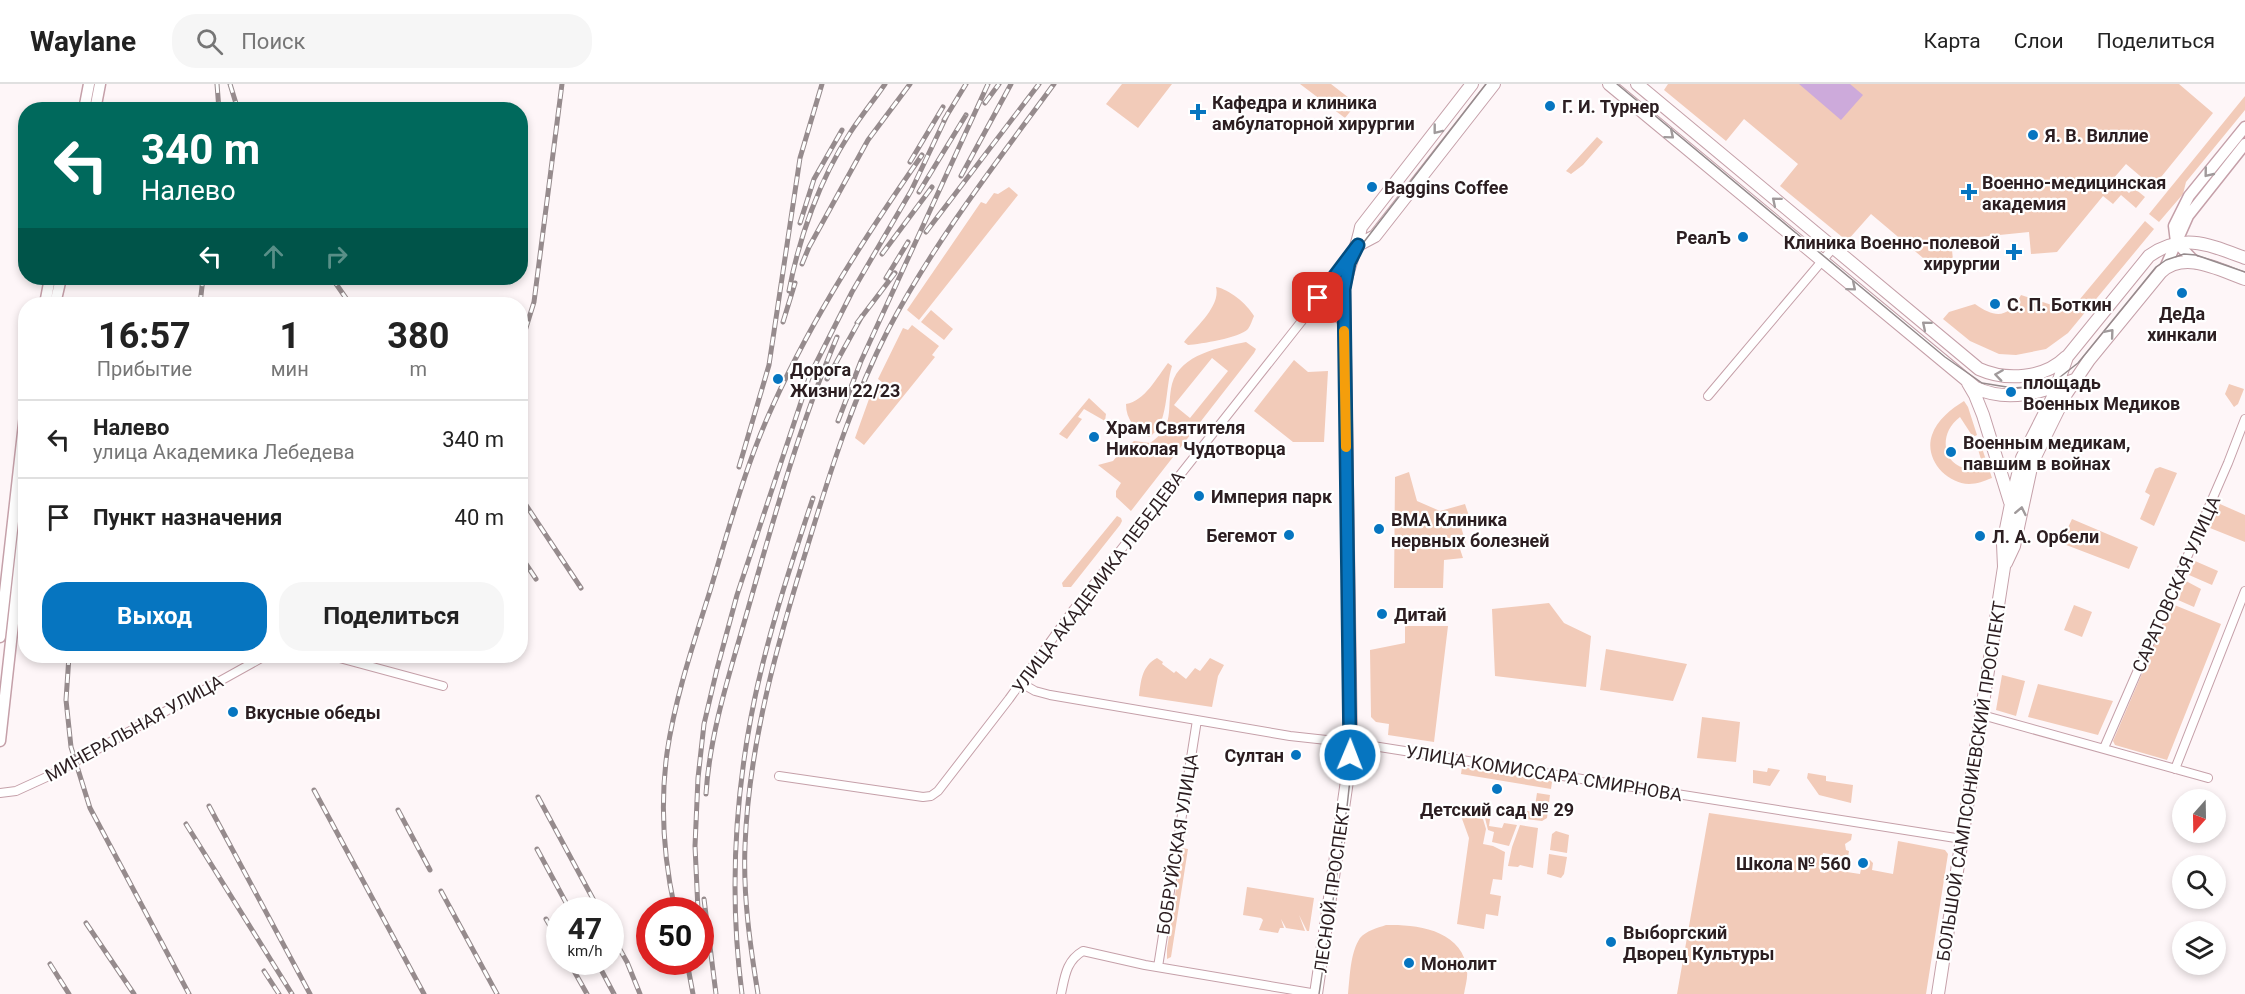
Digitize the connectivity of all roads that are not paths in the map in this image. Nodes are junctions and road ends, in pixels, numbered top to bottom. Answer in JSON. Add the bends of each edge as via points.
{"nodes":[{"id":1,"x":89,"y":84,"type":"edge"},
{"id":2,"x":100,"y":84,"type":"edge"},
{"id":3,"x":1472,"y":84,"type":"edge"},
{"id":4,"x":1494,"y":84,"type":"edge"},
{"id":5,"x":1609,"y":84,"type":"edge"},
{"id":6,"x":1637,"y":84,"type":"edge"},
{"id":7,"x":86,"y":102,"type":"edge"},
{"id":8,"x":97,"y":102,"type":"edge"},
{"id":9,"x":2245,"y":127,"type":"edge"},
{"id":10,"x":2245,"y":144,"type":"edge"},
{"id":11,"x":2176,"y":242,"type":"junction"},
{"id":12,"x":1358,"y":245,"type":"junction"},
{"id":13,"x":1833,"y":248,"type":"junction"},
{"id":14,"x":2245,"y":258,"type":"edge"},
{"id":15,"x":1822,"y":262,"type":"junction"},
{"id":16,"x":2196,"y":262,"type":"junction"},
{"id":17,"x":2165,"y":268,"type":"junction"},
{"id":18,"x":2245,"y":279,"type":"edge"},
{"id":19,"x":1308,"y":312,"type":"junction"},
{"id":20,"x":1344,"y":324,"type":"junction"},
{"id":21,"x":2067,"y":357,"type":"junction"},
{"id":22,"x":2042,"y":373,"type":"junction"},
{"id":23,"x":2074,"y":380,"type":"junction"},
{"id":24,"x":1967,"y":382,"type":"junction"},
{"id":25,"x":2056,"y":387,"type":"junction"},
{"id":26,"x":1708,"y":396,"type":"dead end"},
{"id":27,"x":2061,"y":404,"type":"junction"},
{"id":28,"x":2245,"y":419,"type":"edge"},
{"id":29,"x":18,"y":477,"type":"edge"},
{"id":30,"x":2010,"y":507,"type":"junction"},
{"id":31,"x":2004,"y":567,"type":"junction"},
{"id":32,"x":18,"y":568,"type":"edge"},
{"id":33,"x":2245,"y":591,"type":"edge"},
{"id":34,"x":2243,"y":602,"type":"edge"},
{"id":35,"x":0,"y":637,"type":"edge"},
{"id":36,"x":252,"y":663,"type":"edge"},
{"id":37,"x":358,"y":663,"type":"edge"},
{"id":38,"x":1021,"y":683,"type":"junction"},
{"id":39,"x":3,"y":685,"type":"edge"},
{"id":40,"x":443,"y":686,"type":"dead end"},
{"id":41,"x":1982,"y":715,"type":"junction"},
{"id":42,"x":1197,"y":720,"type":"junction"},
{"id":43,"x":0,"y":741,"type":"edge"},
{"id":44,"x":1351,"y":743,"type":"junction"},
{"id":45,"x":2104,"y":748,"type":"junction"},
{"id":46,"x":2175,"y":769,"type":"junction"},
{"id":47,"x":779,"y":776,"type":"dead end"},
{"id":48,"x":2208,"y":778,"type":"dead end"},
{"id":49,"x":0,"y":793,"type":"edge"},
{"id":50,"x":1962,"y":839,"type":"junction"},
{"id":51,"x":1158,"y":967,"type":"junction"},
{"id":52,"x":1061,"y":994,"type":"edge"},
{"id":53,"x":1316,"y":994,"type":"edge"},
{"id":54,"x":1938,"y":994,"type":"edge"}],
"edges":[{"from":1,"to":7,"type":"street"},
{"from":2,"to":8,"type":"street"},
{"from":3,"to":12,"type":"main road","name":"УЛИЦА АКАДЕМИКА ЛЕБЕДЕВА","one_way":true,"via":[[1361,227]]},
{"from":4,"to":12,"type":"main road","name":"УЛИЦА АКАДЕМИКА ЛЕБЕДЕВА","via":[[1375,236]]},
{"from":5,"to":15,"type":"main road","one_way":true},
{"from":13,"to":6,"type":"main road","one_way":true},
{"from":9,"to":11,"type":"street","one_way":true,"via":[[2189,196],[2174,226]]},
{"from":10,"to":11,"type":"street","via":[[2197,203]]},
{"from":11,"to":14,"type":"main road","via":[[2194,242]]},
{"from":11,"to":16,"type":"street"},
{"from":11,"to":17,"type":"street"},
{"from":11,"to":21,"type":"main road","name":"БОЛЬШОЙ САМПСОНИЕВСКИЙ ПРОСПЕКТ","via":[[2149,256]]},
{"from":12,"to":19,"type":"street","name":"УЛИЦА АКАДЕМИКА ЛЕБЕДЕВА"},
{"from":12,"to":20,"type":"main road","name":"ЛЕСНОЙ ПРОСПЕКТ","via":[[1349,263],[1344,289]]},
{"from":13,"to":15,"type":"street"},
{"from":22,"to":13,"type":"main road","one_way":true,"via":[[1999,375],[1979,369]]},
{"from":15,"to":24,"type":"main road","one_way":true},
{"from":15,"to":26,"type":"street"},
{"from":16,"to":17,"type":"main road","name":"БОЛЬШОЙ САМПСОНИЕВСКИЙ ПРОСПЕКТ","via":[[2180,262]]},
{"from":16,"to":18,"type":"main road"},
{"from":23,"to":17,"type":"main road","name":"БОЛЬШОЙ САМПСОНИЕВСКИЙ ПРОСПЕКТ","one_way":true},
{"from":19,"to":20,"type":"street","via":[[1329,311]]},
{"from":19,"to":38,"type":"street","name":"УЛИЦА АКАДЕМИКА ЛЕБЕДЕВА","via":[[1074,609]]},
{"from":20,"to":44,"type":"main road","name":"ЛЕСНОЙ ПРОСПЕКТ"},
{"from":21,"to":22,"type":"main road"},
{"from":21,"to":25,"type":"main road","name":"БОЛЬШОЙ САМПСОНИЕВСКИЙ ПРОСПЕКТ"},
{"from":22,"to":25,"type":"main road"},
{"from":23,"to":25,"type":"main road"},
{"from":23,"to":27,"type":"main road","name":"БОЛЬШОЙ САМПСОНИЕВСКИЙ ПРОСПЕКТ"},
{"from":24,"to":25,"type":"main road","via":[[1997,395]]},
{"from":24,"to":30,"type":"main road","via":[[1983,415]]},
{"from":25,"to":27,"type":"main road"},
{"from":25,"to":30,"type":"main road","name":"БОЛЬШОЙ САМПСОНИЕВСКИЙ ПРОСПЕКТ","via":[[2022,458]]},
{"from":31,"to":27,"type":"main road","name":"БОЛЬШОЙ САМПСОНИЕВСКИЙ ПРОСПЕКТ","one_way":true,"via":[[2014,546],[2032,462]]},
{"from":28,"to":45,"type":"street","name":"САРАТОВСКАЯ УЛИЦА"},
{"from":29,"to":35,"type":"street"},
{"from":30,"to":31,"type":"main road","name":"БОЛЬШОЙ САМПСОНИЕВСКИЙ ПРОСПЕКТ","via":[[2003,544]]},
{"from":31,"to":41,"type":"main road","name":"БОЛЬШОЙ САМПСОНИЕВСКИЙ ПРОСПЕКТ"},
{"from":32,"to":39,"type":"street"},
{"from":33,"to":34,"type":"street"},
{"from":34,"to":46,"type":"street"},
{"from":36,"to":49,"type":"street","name":"МИНЕРАЛЬНАЯ УЛИЦА","via":[[51,775],[16,791]]},
{"from":37,"to":40,"type":"street"},
{"from":38,"to":42,"type":"street","name":"УЛИЦА КОМИССАРА СМИРНОВА","via":[[1050,695]]},
{"from":38,"to":47,"type":"street","name":"УЛИЦА АКАДЕМИКА ЛЕБЕДЕВА","via":[[931,796]]},
{"from":39,"to":43,"type":"street"},
{"from":41,"to":45,"type":"street"},
{"from":41,"to":50,"type":"main road","name":"БОЛЬШОЙ САМПСОНИЕВСКИЙ ПРОСПЕКТ"},
{"from":42,"to":44,"type":"street","name":"УЛИЦА КОМИССАРА СМИРНОВА"},
{"from":42,"to":51,"type":"street","name":"БОБРУЙСКАЯ УЛИЦА"},
{"from":44,"to":50,"type":"street","name":"УЛИЦА КОМИССАРА СМИРНОВА"},
{"from":44,"to":53,"type":"main road","name":"ЛЕСНОЙ ПРОСПЕКТ"},
{"from":45,"to":46,"type":"street"},
{"from":46,"to":48,"type":"street"},
{"from":50,"to":54,"type":"main road","name":"БОЛЬШОЙ САМПСОНИЕВСКИЙ ПРОСПЕКТ"},
{"from":51,"to":52,"type":"street","via":[[1083,951],[1068,966]]},
{"from":51,"to":53,"type":"street"}]}
